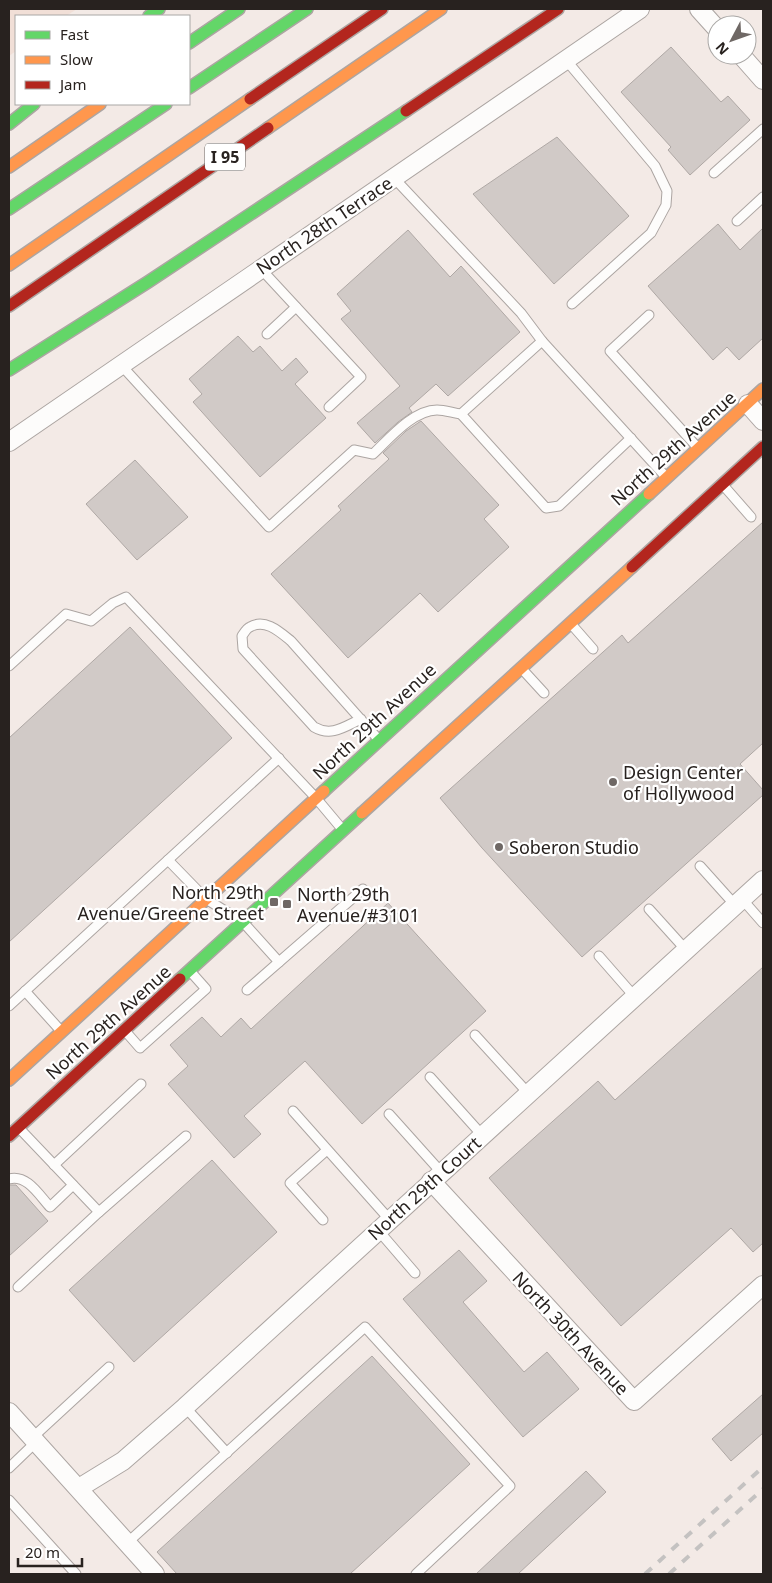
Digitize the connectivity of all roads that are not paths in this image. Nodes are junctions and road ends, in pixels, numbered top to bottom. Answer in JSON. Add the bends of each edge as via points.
{"nodes":[{"id":1,"x":239,"y":9,"type":"edge"},
{"id":2,"x":307,"y":9,"type":"edge"},
{"id":3,"x":382,"y":9,"type":"edge"},
{"id":4,"x":441,"y":9,"type":"edge"},
{"id":5,"x":558,"y":9,"type":"edge"},
{"id":6,"x":640,"y":9,"type":"edge"},
{"id":7,"x":190,"y":42,"type":"edge"},
{"id":8,"x":566,"y":60,"type":"junction"},
{"id":9,"x":750,"y":65,"type":"edge"},
{"id":10,"x":763,"y":80,"type":"edge"},
{"id":11,"x":190,"y":87,"type":"edge"},
{"id":12,"x":33,"y":105,"type":"edge"},
{"id":13,"x":99,"y":105,"type":"edge"},
{"id":14,"x":165,"y":105,"type":"edge"},
{"id":15,"x":9,"y":124,"type":"edge"},
{"id":16,"x":763,"y":129,"type":"edge"},
{"id":17,"x":9,"y":167,"type":"edge"},
{"id":18,"x":714,"y":173,"type":"dead end"},
{"id":19,"x":394,"y":178,"type":"junction"},
{"id":20,"x":763,"y":197,"type":"edge"},
{"id":21,"x":9,"y":209,"type":"edge"},
{"id":22,"x":737,"y":221,"type":"dead end"},
{"id":23,"x":9,"y":265,"type":"edge"},
{"id":24,"x":261,"y":269,"type":"junction"},
{"id":25,"x":572,"y":304,"type":"dead end"},
{"id":26,"x":9,"y":306,"type":"edge"},
{"id":27,"x":296,"y":307,"type":"junction"},
{"id":28,"x":650,"y":315,"type":"dead end"},
{"id":29,"x":267,"y":334,"type":"dead end"},
{"id":30,"x":542,"y":341,"type":"junction"},
{"id":31,"x":121,"y":365,"type":"junction"},
{"id":32,"x":9,"y":370,"type":"edge"},
{"id":33,"x":763,"y":389,"type":"edge"},
{"id":34,"x":748,"y":404,"type":"junction"},
{"id":35,"x":329,"y":407,"type":"dead end"},
{"id":36,"x":460,"y":414,"type":"junction"},
{"id":37,"x":763,"y":420,"type":"edge"},
{"id":38,"x":631,"y":438,"type":"junction"},
{"id":39,"x":9,"y":442,"type":"edge"},
{"id":40,"x":763,"y":447,"type":"edge"},
{"id":41,"x":698,"y":448,"type":"junction"},
{"id":42,"x":667,"y":477,"type":"junction"},
{"id":43,"x":722,"y":484,"type":"junction"},
{"id":44,"x":751,"y":516,"type":"dead end"},
{"id":45,"x":570,"y":623,"type":"junction"},
{"id":46,"x":593,"y":649,"type":"dead end"},
{"id":47,"x":9,"y":666,"type":"edge"},
{"id":48,"x":520,"y":668,"type":"junction"},
{"id":49,"x":544,"y":693,"type":"dead end"},
{"id":50,"x":361,"y":720,"type":"junction"},
{"id":51,"x":379,"y":740,"type":"junction"},
{"id":52,"x":278,"y":758,"type":"junction"},
{"id":53,"x":316,"y":798,"type":"junction"},
{"id":54,"x":344,"y":831,"type":"junction"},
{"id":55,"x":168,"y":860,"type":"junction"},
{"id":56,"x":700,"y":866,"type":"dead end"},
{"id":57,"x":763,"y":880,"type":"edge"},
{"id":58,"x":363,"y":888,"type":"dead end"},
{"id":59,"x":206,"y":899,"type":"junction"},
{"id":60,"x":739,"y":902,"type":"junction"},
{"id":61,"x":649,"y":909,"type":"dead end"},
{"id":62,"x":243,"y":922,"type":"junction"},
{"id":63,"x":763,"y":923,"type":"edge"},
{"id":64,"x":686,"y":950,"type":"junction"},
{"id":65,"x":599,"y":956,"type":"dead end"},
{"id":66,"x":279,"y":962,"type":"junction"},
{"id":67,"x":190,"y":971,"type":"junction"},
{"id":68,"x":247,"y":990,"type":"dead end"},
{"id":69,"x":25,"y":992,"type":"junction"},
{"id":70,"x":634,"y":996,"type":"junction"},
{"id":71,"x":9,"y":1006,"type":"edge"},
{"id":72,"x":61,"y":1031,"type":"junction"},
{"id":73,"x":124,"y":1031,"type":"junction"},
{"id":74,"x":475,"y":1035,"type":"dead end"},
{"id":75,"x":430,"y":1077,"type":"dead end"},
{"id":76,"x":9,"y":1080,"type":"edge"},
{"id":77,"x":141,"y":1084,"type":"dead end"},
{"id":78,"x":528,"y":1093,"type":"junction"},
{"id":79,"x":293,"y":1111,"type":"dead end"},
{"id":80,"x":389,"y":1114,"type":"dead end"},
{"id":81,"x":18,"y":1127,"type":"junction"},
{"id":82,"x":482,"y":1135,"type":"junction"},
{"id":83,"x":9,"y":1136,"type":"edge"},
{"id":84,"x":186,"y":1136,"type":"dead end"},
{"id":85,"x":327,"y":1150,"type":"junction"},
{"id":86,"x":54,"y":1164,"type":"junction"},
{"id":87,"x":436,"y":1176,"type":"junction"},
{"id":88,"x":9,"y":1179,"type":"edge"},
{"id":89,"x":73,"y":1185,"type":"junction"},
{"id":90,"x":99,"y":1212,"type":"junction"},
{"id":91,"x":323,"y":1220,"type":"dead end"},
{"id":92,"x":383,"y":1224,"type":"junction"},
{"id":93,"x":415,"y":1272,"type":"dead end"},
{"id":94,"x":763,"y":1285,"type":"edge"},
{"id":95,"x":18,"y":1287,"type":"dead end"},
{"id":96,"x":109,"y":1367,"type":"dead end"},
{"id":97,"x":185,"y":1407,"type":"junction"},
{"id":98,"x":9,"y":1412,"type":"edge"},
{"id":99,"x":34,"y":1440,"type":"junction"},
{"id":100,"x":227,"y":1453,"type":"junction"},
{"id":101,"x":9,"y":1468,"type":"edge"},
{"id":102,"x":78,"y":1488,"type":"junction"},
{"id":103,"x":9,"y":1500,"type":"edge"},
{"id":104,"x":127,"y":1543,"type":"junction"},
{"id":105,"x":76,"y":1574,"type":"edge"},
{"id":106,"x":155,"y":1574,"type":"edge"},
{"id":107,"x":416,"y":1574,"type":"edge"}],
"edges":[{"from":1,"to":7,"type":"main road"},
{"from":2,"to":11,"type":"main road"},
{"from":3,"to":23,"type":"main road"},
{"from":4,"to":26,"type":"main road","number":"I 95"},
{"from":5,"to":32,"type":"main road"},
{"from":6,"to":8,"type":"street","name":"North 28th Terrace"},
{"from":8,"to":19,"type":"street","name":"North 28th Terrace"},
{"from":8,"to":25,"type":"lane","via":[[655,166],[667,191],[666,205],[651,233]]},
{"from":9,"to":10,"type":"street"},
{"from":12,"to":15,"type":"main road"},
{"from":13,"to":17,"type":"main road"},
{"from":14,"to":21,"type":"main road"},
{"from":16,"to":18,"type":"lane"},
{"from":19,"to":24,"type":"street","name":"North 28th Terrace"},
{"from":19,"to":30,"type":"lane","via":[[522,313]]},
{"from":20,"to":22,"type":"lane"},
{"from":24,"to":27,"type":"lane"},
{"from":24,"to":31,"type":"street","name":"North 28th Terrace"},
{"from":27,"to":29,"type":"lane"},
{"from":27,"to":35,"type":"lane","via":[[361,378]]},
{"from":28,"to":41,"type":"lane","via":[[610,352]]},
{"from":30,"to":36,"type":"lane"},
{"from":30,"to":38,"type":"lane"},
{"from":31,"to":36,"type":"lane","via":[[269,527],[354,450],[373,454],[422,413],[436,410]]},
{"from":31,"to":39,"type":"street","name":"North 28th Terrace"},
{"from":33,"to":34,"type":"main road","name":"North 29th Avenue"},
{"from":34,"to":37,"type":"street"},
{"from":34,"to":41,"type":"main road","name":"North 29th Avenue"},
{"from":36,"to":38,"type":"lane","via":[[546,508],[559,506]]},
{"from":38,"to":42,"type":"lane"},
{"from":40,"to":43,"type":"main road","name":"North 29th Avenue"},
{"from":41,"to":42,"type":"main road","name":"North 29th Avenue"},
{"from":42,"to":51,"type":"main road","name":"North 29th Avenue"},
{"from":43,"to":44,"type":"lane"},
{"from":43,"to":45,"type":"main road","name":"North 29th Avenue"},
{"from":45,"to":46,"type":"lane"},
{"from":45,"to":48,"type":"main road","name":"North 29th Avenue"},
{"from":47,"to":52,"type":"lane","via":[[66,614],[91,621],[126,597]]},
{"from":48,"to":49,"type":"lane"},
{"from":48,"to":54,"type":"main road","name":"North 29th Avenue"},
{"from":50,"to":50,"type":"lane","via":[[291,640],[262,624],[249,627],[242,636],[243,649],[314,727],[322,732],[332,732]]},
{"from":50,"to":51,"type":"lane"},
{"from":51,"to":53,"type":"main road","name":"North 29th Avenue"},
{"from":52,"to":53,"type":"lane"},
{"from":52,"to":55,"type":"lane"},
{"from":53,"to":54,"type":"lane"},
{"from":53,"to":59,"type":"main road","name":"North 29th Avenue"},
{"from":54,"to":62,"type":"main road","name":"North 29th Avenue"},
{"from":55,"to":59,"type":"lane"},
{"from":55,"to":69,"type":"lane"},
{"from":56,"to":60,"type":"lane"},
{"from":57,"to":60,"type":"street","name":"North 29th Court"},
{"from":58,"to":66,"type":"lane"},
{"from":59,"to":62,"type":"lane"},
{"from":59,"to":72,"type":"main road","name":"North 29th Avenue"},
{"from":60,"to":63,"type":"lane"},
{"from":60,"to":64,"type":"street","name":"North 29th Court"},
{"from":61,"to":64,"type":"lane"},
{"from":62,"to":66,"type":"lane"},
{"from":62,"to":67,"type":"main road","name":"North 29th Avenue"},
{"from":64,"to":70,"type":"street","name":"North 29th Court"},
{"from":65,"to":70,"type":"lane"},
{"from":66,"to":68,"type":"lane"},
{"from":67,"to":73,"type":"main road","name":"North 29th Avenue"},
{"from":67,"to":73,"type":"lane","via":[[206,989],[140,1048]]},
{"from":69,"to":71,"type":"lane"},
{"from":69,"to":72,"type":"lane"},
{"from":70,"to":78,"type":"street","name":"North 29th Court"},
{"from":72,"to":76,"type":"main road","name":"North 29th Avenue"},
{"from":73,"to":81,"type":"main road","name":"North 29th Avenue"},
{"from":74,"to":78,"type":"lane"},
{"from":75,"to":82,"type":"lane"},
{"from":77,"to":86,"type":"lane"},
{"from":78,"to":82,"type":"street","name":"North 29th Court"},
{"from":79,"to":85,"type":"lane"},
{"from":80,"to":87,"type":"lane"},
{"from":81,"to":83,"type":"main road","name":"North 29th Avenue"},
{"from":81,"to":86,"type":"lane"},
{"from":82,"to":87,"type":"street","name":"North 29th Court"},
{"from":84,"to":90,"type":"lane"},
{"from":85,"to":91,"type":"lane","via":[[290,1183]]},
{"from":85,"to":92,"type":"lane"},
{"from":86,"to":89,"type":"lane"},
{"from":87,"to":92,"type":"street","name":"North 29th Court"},
{"from":87,"to":94,"type":"street","name":"North 30th Avenue","via":[[634,1401]]},
{"from":88,"to":89,"type":"lane","via":[[23,1179],[50,1207]]},
{"from":89,"to":90,"type":"lane"},
{"from":90,"to":95,"type":"lane"},
{"from":92,"to":93,"type":"lane"},
{"from":92,"to":97,"type":"street","name":"North 29th Court"},
{"from":96,"to":99,"type":"lane"},
{"from":97,"to":100,"type":"lane"},
{"from":97,"to":102,"type":"street","name":"North 29th Court","via":[[123,1461]]},
{"from":98,"to":99,"type":"street"},
{"from":99,"to":101,"type":"lane"},
{"from":99,"to":102,"type":"street"},
{"from":100,"to":104,"type":"lane"},
{"from":100,"to":107,"type":"lane","via":[[365,1327],[510,1486]]},
{"from":102,"to":104,"type":"street"},
{"from":103,"to":105,"type":"lane"},
{"from":104,"to":106,"type":"street"}]}
